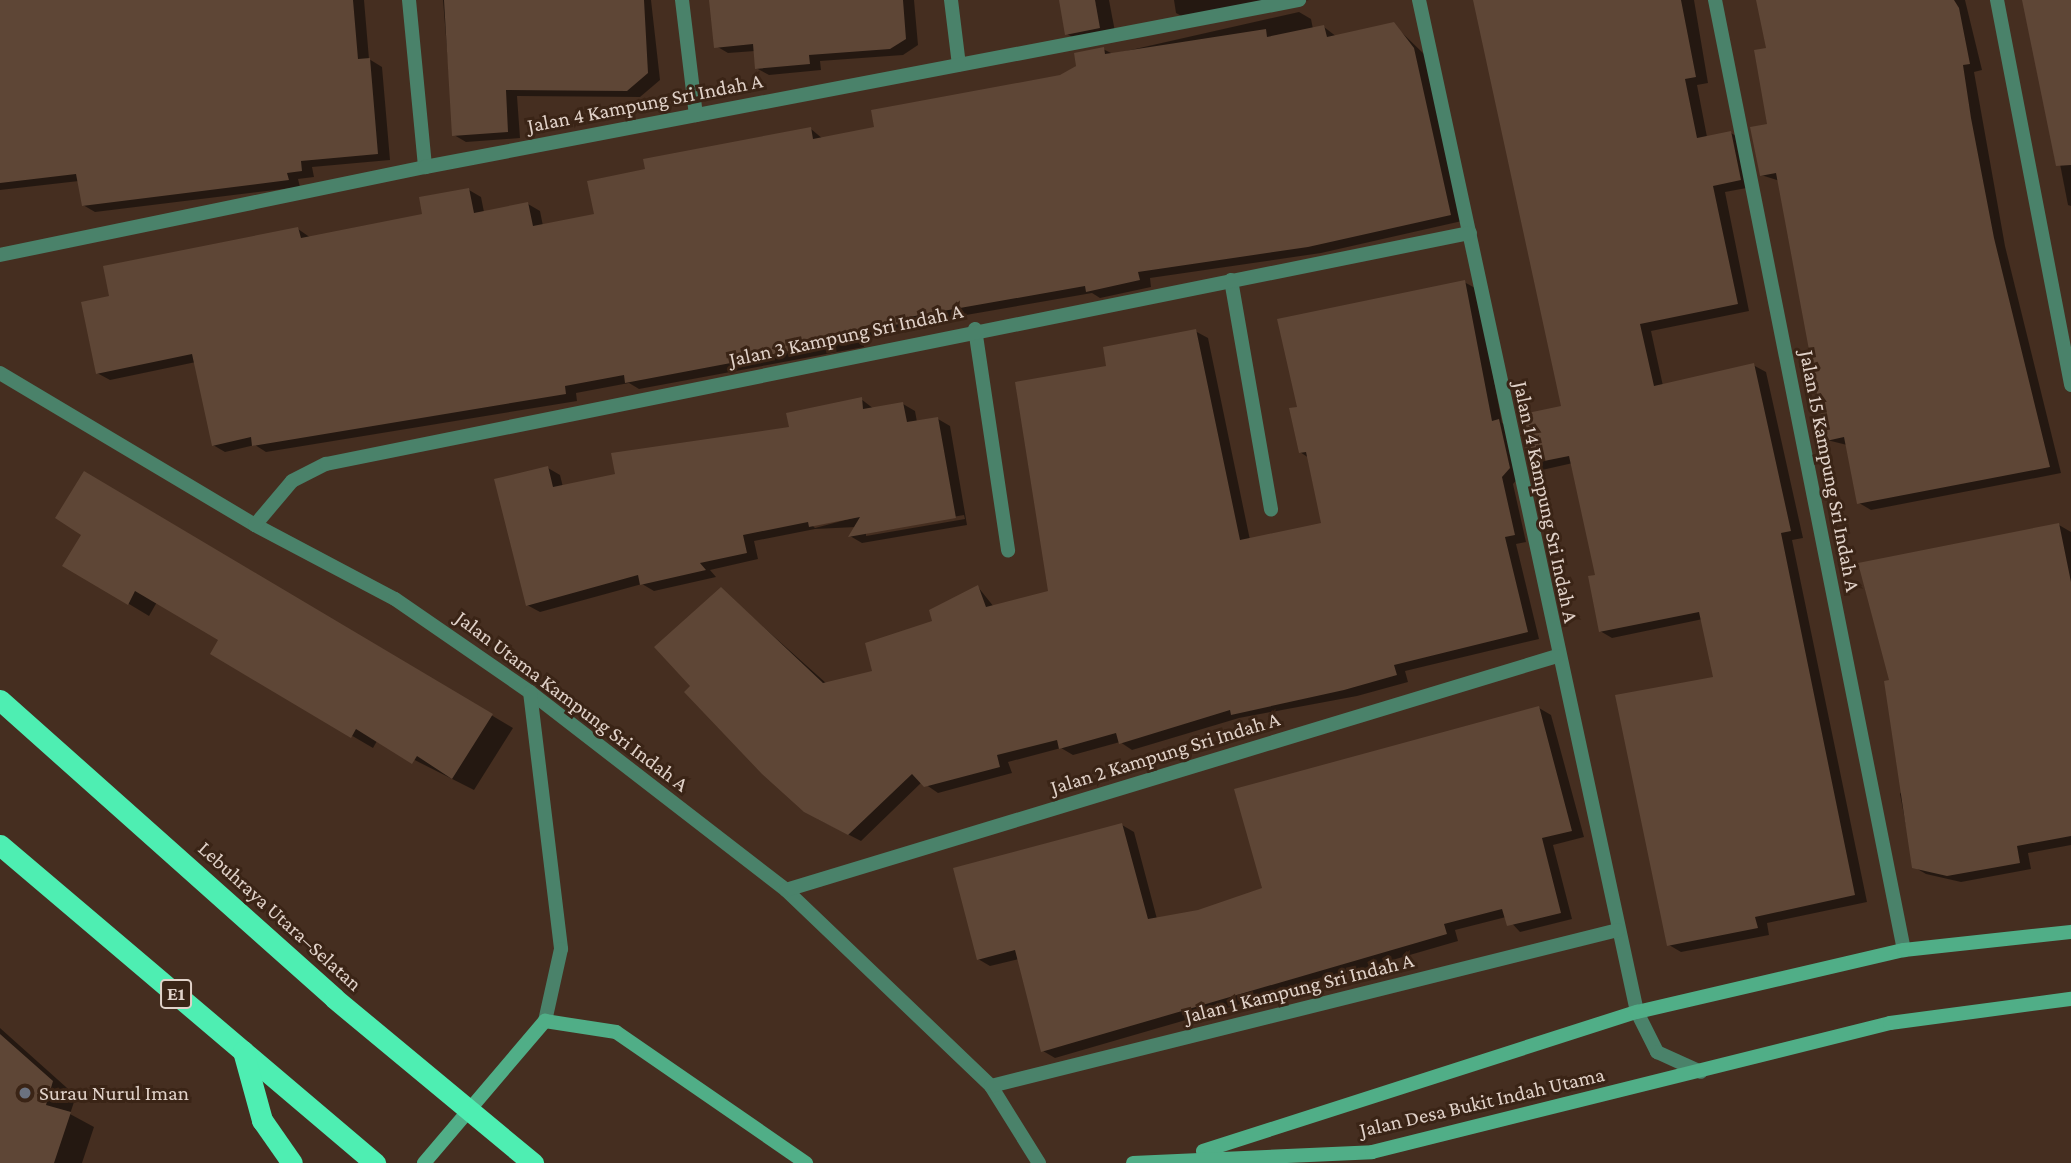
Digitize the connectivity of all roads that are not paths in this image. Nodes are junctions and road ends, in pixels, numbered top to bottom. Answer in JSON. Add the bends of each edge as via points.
{"nodes":[{"id":1,"x":409,"y":0,"type":"edge"},
{"id":2,"x":682,"y":0,"type":"edge"},
{"id":3,"x":951,"y":0,"type":"edge"},
{"id":4,"x":1299,"y":0,"type":"edge"},
{"id":5,"x":1419,"y":0,"type":"edge"},
{"id":6,"x":1715,"y":0,"type":"edge"},
{"id":7,"x":1997,"y":0,"type":"edge"},
{"id":8,"x":959,"y":65,"type":"junction"},
{"id":9,"x":696,"y":115,"type":"junction"},
{"id":10,"x":425,"y":167,"type":"junction"},
{"id":11,"x":1470,"y":233,"type":"junction"},
{"id":12,"x":0,"y":255,"type":"edge"},
{"id":13,"x":1231,"y":280,"type":"junction"},
{"id":14,"x":975,"y":329,"type":"junction"},
{"id":15,"x":0,"y":373,"type":"edge"},
{"id":16,"x":2071,"y":385,"type":"edge"},
{"id":17,"x":1271,"y":510,"type":"dead end"},
{"id":18,"x":255,"y":525,"type":"junction"},
{"id":19,"x":1008,"y":551,"type":"dead end"},
{"id":20,"x":1557,"y":656,"type":"junction"},
{"id":21,"x":530,"y":691,"type":"junction"},
{"id":22,"x":0,"y":699,"type":"edge"},
{"id":23,"x":0,"y":845,"type":"edge"},
{"id":24,"x":786,"y":890,"type":"junction"},
{"id":25,"x":1618,"y":930,"type":"junction"},
{"id":26,"x":2071,"y":932,"type":"edge"},
{"id":27,"x":1904,"y":950,"type":"junction"},
{"id":28,"x":2071,"y":999,"type":"edge"},
{"id":29,"x":1637,"y":1012,"type":"junction"},
{"id":30,"x":545,"y":1021,"type":"junction"},
{"id":31,"x":243,"y":1051,"type":"junction"},
{"id":32,"x":1701,"y":1072,"type":"junction"},
{"id":33,"x":991,"y":1086,"type":"junction"},
{"id":34,"x":1185,"y":1157,"type":"junction"},
{"id":35,"x":292,"y":1163,"type":"edge"},
{"id":36,"x":375,"y":1163,"type":"edge"},
{"id":37,"x":424,"y":1163,"type":"edge"},
{"id":38,"x":533,"y":1163,"type":"edge"},
{"id":39,"x":806,"y":1163,"type":"edge"},
{"id":40,"x":1039,"y":1163,"type":"edge"},
{"id":41,"x":1133,"y":1163,"type":"edge"}],
"edges":[{"from":1,"to":10,"type":"street"},
{"from":2,"to":9,"type":"street"},
{"from":3,"to":8,"type":"street"},
{"from":4,"to":8,"type":"street","name":"Jalan 4 Kampung Sri Indah A"},
{"from":5,"to":11,"type":"street","name":"Jalan 14 Kampung Sri Indah A"},
{"from":6,"to":27,"type":"street","name":"Jalan 15 Kampung Sri Indah A"},
{"from":7,"to":16,"type":"street"},
{"from":8,"to":9,"type":"street","name":"Jalan 4 Kampung Sri Indah A"},
{"from":9,"to":10,"type":"street","name":"Jalan 4 Kampung Sri Indah A"},
{"from":10,"to":12,"type":"street","name":"Jalan 4 Kampung Sri Indah A"},
{"from":11,"to":13,"type":"street","name":"Jalan 3 Kampung Sri Indah A"},
{"from":11,"to":20,"type":"street","name":"Jalan 14 Kampung Sri Indah A"},
{"from":13,"to":14,"type":"street","name":"Jalan 3 Kampung Sri Indah A"},
{"from":13,"to":17,"type":"street"},
{"from":14,"to":18,"type":"street","name":"Jalan 3 Kampung Sri Indah A","via":[[326,464],[292,481]]},
{"from":14,"to":19,"type":"street"},
{"from":15,"to":18,"type":"street","name":"Jalan Utama Kampung Sri Indah A"},
{"from":18,"to":21,"type":"street","name":"Jalan Utama Kampung Sri Indah A","via":[[395,599]]},
{"from":20,"to":24,"type":"street","name":"Jalan 2 Kampung Sri Indah A"},
{"from":20,"to":25,"type":"street","name":"Jalan 14 Kampung Sri Indah A"},
{"from":21,"to":24,"type":"street","name":"Jalan Utama Kampung Sri Indah A"},
{"from":21,"to":30,"type":"street","via":[[561,949]]},
{"from":22,"to":38,"type":"highway","name":"Lebuhraya Utara–Selatan","bridge":true,"via":[[334,998]]},
{"from":23,"to":31,"type":"highway","number":"E1"},
{"from":24,"to":33,"type":"street","name":"Jalan Utama Kampung Sri Indah A"},
{"from":25,"to":29,"type":"street","name":"Jalan 14 Kampung Sri Indah A"},
{"from":25,"to":33,"type":"street","name":"Jalan 1 Kampung Sri Indah A"},
{"from":26,"to":27,"type":"street","name":"Jalan Desa Bukit Indah Utama"},
{"from":27,"to":29,"type":"street","name":"Jalan Desa Bukit Indah Utama"},
{"from":28,"to":32,"type":"street","name":"Jalan Desa Bukit Indah Utama","via":[[1890,1023]]},
{"from":29,"to":32,"type":"street","via":[[1657,1052]]},
{"from":29,"to":34,"type":"street","name":"Jalan Desa Bukit Indah Utama"},
{"from":30,"to":37,"type":"street"},
{"from":30,"to":39,"type":"street","via":[[616,1032]]},
{"from":31,"to":35,"type":"highway","via":[[262,1120]]},
{"from":31,"to":36,"type":"highway","number":"E1"},
{"from":32,"to":34,"type":"street","name":"Jalan Desa Bukit Indah Utama","via":[[1372,1152]]},
{"from":33,"to":40,"type":"street","name":"Jalan Utama Kampung Sri Indah A"},
{"from":34,"to":41,"type":"street","name":"Jalan Desa Bukit Indah Utama"}]}
